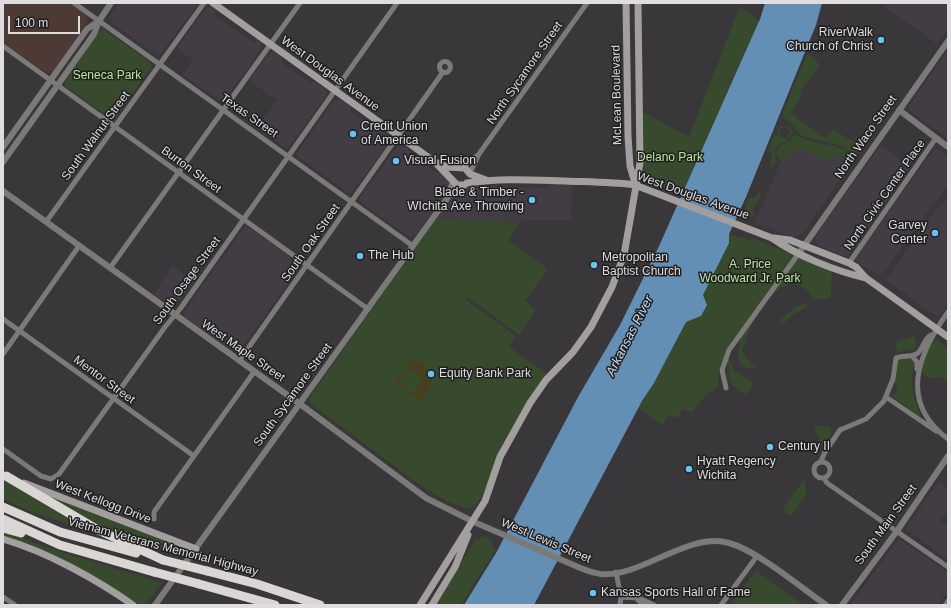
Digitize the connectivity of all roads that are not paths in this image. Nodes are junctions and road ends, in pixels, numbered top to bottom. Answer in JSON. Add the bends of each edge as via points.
{"nodes":[{"id":1,"x":74,"y":3,"type":"edge"},
{"id":2,"x":111,"y":3,"type":"edge"},
{"id":3,"x":204,"y":3,"type":"edge"},
{"id":4,"x":213,"y":3,"type":"edge"},
{"id":5,"x":300,"y":3,"type":"edge"},
{"id":6,"x":397,"y":3,"type":"edge"},
{"id":7,"x":587,"y":3,"type":"edge"},
{"id":8,"x":626,"y":3,"type":"edge"},
{"id":9,"x":638,"y":3,"type":"edge"},
{"id":10,"x":98,"y":21,"type":"junction"},
{"id":11,"x":948,"y":40,"type":"edge"},
{"id":12,"x":270,"y":44,"type":"junction"},
{"id":13,"x":3,"y":46,"type":"edge"},
{"id":14,"x":160,"y":65,"type":"junction"},
{"id":15,"x":443,"y":72,"type":"dead end"},
{"id":16,"x":50,"y":81,"type":"junction"},
{"id":17,"x":57,"y":86,"type":"junction"},
{"id":18,"x":335,"y":91,"type":"junction"},
{"id":19,"x":223,"y":110,"type":"junction"},
{"id":20,"x":899,"y":110,"type":"junction"},
{"id":21,"x":115,"y":127,"type":"junction"},
{"id":22,"x":398,"y":136,"type":"junction"},
{"id":23,"x":936,"y":138,"type":"junction"},
{"id":24,"x":3,"y":147,"type":"edge"},
{"id":25,"x":948,"y":147,"type":"edge"},
{"id":26,"x":479,"y":154,"type":"junction"},
{"id":27,"x":289,"y":157,"type":"junction"},
{"id":28,"x":3,"y":162,"type":"edge"},
{"id":29,"x":435,"y":162,"type":"junction"},
{"id":30,"x":460,"y":167,"type":"junction"},
{"id":31,"x":178,"y":173,"type":"junction"},
{"id":32,"x":470,"y":174,"type":"junction"},
{"id":33,"x":453,"y":180,"type":"junction"},
{"id":34,"x":486,"y":180,"type":"junction"},
{"id":35,"x":465,"y":184,"type":"junction"},
{"id":36,"x":635,"y":185,"type":"junction"},
{"id":37,"x":3,"y":191,"type":"edge"},
{"id":38,"x":448,"y":197,"type":"junction"},
{"id":39,"x":352,"y":202,"type":"junction"},
{"id":40,"x":244,"y":220,"type":"junction"},
{"id":41,"x":46,"y":222,"type":"junction"},
{"id":42,"x":772,"y":238,"type":"junction"},
{"id":43,"x":79,"y":246,"type":"junction"},
{"id":44,"x":413,"y":246,"type":"junction"},
{"id":45,"x":804,"y":246,"type":"junction"},
{"id":46,"x":799,"y":254,"type":"junction"},
{"id":47,"x":849,"y":263,"type":"junction"},
{"id":48,"x":307,"y":266,"type":"junction"},
{"id":49,"x":110,"y":268,"type":"junction"},
{"id":50,"x":866,"y":278,"type":"junction"},
{"id":51,"x":368,"y":309,"type":"junction"},
{"id":52,"x":948,"y":312,"type":"edge"},
{"id":53,"x":175,"y":316,"type":"junction"},
{"id":54,"x":3,"y":319,"type":"edge"},
{"id":55,"x":936,"y":328,"type":"junction"},
{"id":56,"x":19,"y":331,"type":"junction"},
{"id":57,"x":932,"y":335,"type":"junction"},
{"id":58,"x":948,"y":337,"type":"edge"},
{"id":59,"x":3,"y":354,"type":"edge"},
{"id":60,"x":912,"y":356,"type":"junction"},
{"id":61,"x":239,"y":361,"type":"junction"},
{"id":62,"x":254,"y":372,"type":"junction"},
{"id":63,"x":918,"y":374,"type":"junction"},
{"id":64,"x":726,"y":388,"type":"dead end"},
{"id":65,"x":886,"y":397,"type":"junction"},
{"id":66,"x":113,"y":399,"type":"junction"},
{"id":67,"x":300,"y":404,"type":"junction"},
{"id":68,"x":946,"y":437,"type":"edge"},
{"id":69,"x":3,"y":449,"type":"edge"},
{"id":70,"x":194,"y":456,"type":"junction"},
{"id":71,"x":948,"y":456,"type":"edge"},
{"id":72,"x":821,"y":461,"type":"junction"},
{"id":73,"x":4,"y":476,"type":"edge"},
{"id":74,"x":824,"y":478,"type":"junction"},
{"id":75,"x":3,"y":506,"type":"edge"},
{"id":76,"x":3,"y":519,"type":"edge"},
{"id":77,"x":154,"y":519,"type":"dead end"},
{"id":78,"x":474,"y":522,"type":"junction"},
{"id":79,"x":3,"y":528,"type":"edge"},
{"id":80,"x":897,"y":531,"type":"junction"},
{"id":81,"x":3,"y":538,"type":"edge"},
{"id":82,"x":60,"y":545,"type":"junction"},
{"id":83,"x":196,"y":549,"type":"junction"},
{"id":84,"x":757,"y":556,"type":"junction"},
{"id":85,"x":163,"y":560,"type":"junction"},
{"id":86,"x":948,"y":567,"type":"edge"},
{"id":87,"x":616,"y":572,"type":"junction"},
{"id":88,"x":3,"y":597,"type":"edge"},
{"id":89,"x":621,"y":597,"type":"junction"},
{"id":90,"x":636,"y":598,"type":"junction"},
{"id":91,"x":948,"y":602,"type":"edge"},
{"id":92,"x":14,"y":605,"type":"edge"},
{"id":93,"x":133,"y":605,"type":"edge"},
{"id":94,"x":155,"y":605,"type":"edge"},
{"id":95,"x":275,"y":605,"type":"edge"},
{"id":96,"x":320,"y":605,"type":"edge"},
{"id":97,"x":420,"y":605,"type":"edge"},
{"id":98,"x":432,"y":605,"type":"edge"},
{"id":99,"x":620,"y":605,"type":"edge"},
{"id":100,"x":644,"y":605,"type":"edge"},
{"id":101,"x":654,"y":605,"type":"edge"},
{"id":102,"x":721,"y":605,"type":"edge"},
{"id":103,"x":826,"y":605,"type":"edge"},
{"id":104,"x":842,"y":605,"type":"edge"},
{"id":105,"x":946,"y":605,"type":"edge"}],
"edges":[{"from":1,"to":10,"type":"street","name":"Texas Street"},
{"from":2,"to":10,"type":"street"},
{"from":3,"to":14,"type":"street","name":"South Walnut Street"},
{"from":4,"to":12,"type":"main road","name":"West Douglas Avenue"},
{"from":5,"to":12,"type":"street"},
{"from":6,"to":18,"type":"street","name":"South Osage Street"},
{"from":7,"to":26,"type":"street","name":"North Sycamore Street"},
{"from":8,"to":36,"type":"main road","name":"McLean Boulevard","via":[[628,136],[630,166]]},
{"from":9,"to":36,"type":"main road","name":"McLean Boulevard","via":[[640,163]]},
{"from":10,"to":14,"type":"street","name":"Texas Street"},
{"from":10,"to":16,"type":"street","via":[[87,29]]},
{"from":10,"to":17,"type":"street","via":[[94,34]]},
{"from":11,"to":20,"type":"street","name":"North Waco Street"},
{"from":12,"to":18,"type":"main road","name":"West Douglas Avenue"},
{"from":12,"to":19,"type":"street"},
{"from":13,"to":16,"type":"street","name":"Burton Street"},
{"from":14,"to":19,"type":"street","name":"Texas Street"},
{"from":14,"to":21,"type":"street","name":"South Walnut Street"},
{"from":15,"to":22,"type":"street","name":"South Oak Street"},
{"from":16,"to":17,"type":"street","name":"Burton Street"},
{"from":16,"to":24,"type":"street"},
{"from":17,"to":21,"type":"street","name":"Burton Street"},
{"from":17,"to":28,"type":"street"},
{"from":18,"to":22,"type":"main road","name":"West Douglas Avenue"},
{"from":18,"to":27,"type":"street","name":"South Osage Street"},
{"from":19,"to":27,"type":"street","name":"Texas Street"},
{"from":19,"to":31,"type":"street"},
{"from":20,"to":23,"type":"street"},
{"from":20,"to":45,"type":"street","name":"North Waco Street"},
{"from":21,"to":31,"type":"street","name":"Burton Street"},
{"from":21,"to":41,"type":"street","name":"South Walnut Street"},
{"from":22,"to":29,"type":"main road","name":"West Douglas Avenue"},
{"from":22,"to":39,"type":"street","name":"South Oak Street"},
{"from":23,"to":25,"type":"street"},
{"from":23,"to":47,"type":"street","name":"North Civic Center Place"},
{"from":26,"to":30,"type":"street","name":"North Sycamore Street"},
{"from":26,"to":32,"type":"street","name":"North Sycamore Street"},
{"from":27,"to":39,"type":"street","name":"Texas Street"},
{"from":27,"to":40,"type":"street","name":"South Osage Street"},
{"from":29,"to":30,"type":"main road","name":"West Douglas Avenue","via":[[447,167]]},
{"from":29,"to":33,"type":"main road","name":"West Douglas Avenue"},
{"from":30,"to":32,"type":"main road","name":"West Douglas Avenue","via":[[465,168]]},
{"from":30,"to":33,"type":"main road","via":[[453,172]]},
{"from":31,"to":40,"type":"street","name":"Burton Street"},
{"from":31,"to":49,"type":"street"},
{"from":32,"to":34,"type":"main road","name":"West Douglas Avenue"},
{"from":32,"to":35,"type":"main road"},
{"from":33,"to":35,"type":"main road","name":"West Douglas Avenue","via":[[457,185]]},
{"from":33,"to":38,"type":"street","name":"South Sycamore Street"},
{"from":34,"to":35,"type":"main road","name":"West Douglas Avenue"},
{"from":34,"to":36,"type":"main road","name":"West Douglas Avenue","via":[[611,182]]},
{"from":35,"to":38,"type":"street","name":"South Sycamore Street"},
{"from":36,"to":42,"type":"main road","name":"West Douglas Avenue"},
{"from":36,"to":78,"type":"main road","name":"McLean Boulevard","via":[[628,240],[612,287],[582,340],[546,380],[530,403],[500,457],[488,494]]},
{"from":37,"to":41,"type":"street","name":"West Maple Street"},
{"from":38,"to":44,"type":"street","name":"South Sycamore Street"},
{"from":39,"to":44,"type":"street","name":"Texas Street"},
{"from":39,"to":48,"type":"street","name":"South Oak Street"},
{"from":40,"to":48,"type":"street","name":"Burton Street"},
{"from":40,"to":53,"type":"street","name":"South Osage Street"},
{"from":41,"to":43,"type":"street","name":"West Maple Street"},
{"from":42,"to":45,"type":"main road","name":"West Douglas Avenue","via":[[790,240]]},
{"from":42,"to":46,"type":"main road","name":"West Douglas Avenue"},
{"from":43,"to":49,"type":"street","name":"West Maple Street"},
{"from":43,"to":56,"type":"street"},
{"from":44,"to":51,"type":"street","name":"South Sycamore Street"},
{"from":45,"to":46,"type":"street","name":"North Waco Street"},
{"from":45,"to":47,"type":"main road","name":"West Douglas Avenue"},
{"from":46,"to":50,"type":"main road","name":"West Douglas Avenue","via":[[848,274]]},
{"from":46,"to":64,"type":"street","via":[[729,350],[722,370]]},
{"from":47,"to":50,"type":"main road","name":"West Douglas Avenue"},
{"from":48,"to":51,"type":"street","name":"Burton Street"},
{"from":48,"to":61,"type":"street","name":"South Oak Street"},
{"from":49,"to":53,"type":"street","name":"West Maple Street"},
{"from":50,"to":55,"type":"main road","name":"West Douglas Avenue"},
{"from":51,"to":67,"type":"street","name":"South Sycamore Street"},
{"from":52,"to":55,"type":"street"},
{"from":53,"to":61,"type":"street","name":"West Maple Street"},
{"from":53,"to":66,"type":"street","name":"South Osage Street"},
{"from":54,"to":56,"type":"street","name":"Mentor Street"},
{"from":55,"to":57,"type":"street"},
{"from":55,"to":58,"type":"main road","name":"West Douglas Avenue"},
{"from":56,"to":59,"type":"street"},
{"from":56,"to":66,"type":"street","name":"Mentor Street"},
{"from":57,"to":60,"type":"street"},
{"from":57,"to":63,"type":"street","via":[[925,348]]},
{"from":60,"to":63,"type":"street","via":[[917,362]]},
{"from":60,"to":65,"type":"street","via":[[896,358],[893,379]]},
{"from":61,"to":62,"type":"street","name":"West Maple Street"},
{"from":62,"to":67,"type":"street","name":"West Maple Street"},
{"from":62,"to":70,"type":"street"},
{"from":63,"to":68,"type":"street","via":[[920,404],[930,422]]},
{"from":65,"to":68,"type":"street"},
{"from":65,"to":72,"type":"street","via":[[866,419],[840,430]]},
{"from":66,"to":69,"type":"street","name":"South Osage Street","via":[[59,474],[50,479],[41,476]]},
{"from":66,"to":70,"type":"street","name":"Mentor Street"},
{"from":67,"to":78,"type":"street","name":"West Maple Street","via":[[426,498]]},
{"from":67,"to":83,"type":"street","name":"South Sycamore Street"},
{"from":70,"to":77,"type":"street","via":[[154,512]]},
{"from":71,"to":80,"type":"street","name":"South Main Street"},
{"from":72,"to":74,"type":"street","via":[[814,471]]},
{"from":72,"to":74,"type":"street","via":[[831,468],[829,475]]},
{"from":73,"to":83,"type":"main road","name":"West Kellogg Drive"},
{"from":73,"to":85,"type":"highway","via":[[96,528]]},
{"from":74,"to":80,"type":"street","via":[[827,483]]},
{"from":75,"to":85,"type":"highway","name":"Vietnam Veterans Memorial Highway","via":[[34,522],[83,540]]},
{"from":76,"to":82,"type":"highway","name":"Vietnam Veterans Memorial Highway"},
{"from":78,"to":87,"type":"street","name":"West Lewis Street","via":[[578,567],[602,574]]},
{"from":78,"to":97,"type":"main road"},
{"from":78,"to":98,"type":"main road","via":[[455,567]]},
{"from":79,"to":82,"type":"highway"},
{"from":80,"to":86,"type":"street"},
{"from":80,"to":104,"type":"street","name":"South Main Street"},
{"from":81,"to":93,"type":"main road","via":[[72,569]]},
{"from":82,"to":95,"type":"highway","name":"Vietnam Veterans Memorial Highway","bridge":true},
{"from":83,"to":94,"type":"street","name":"South Sycamore Street"},
{"from":84,"to":87,"type":"street","name":"West Lewis Street","via":[[728,542],[703,542]]},
{"from":84,"to":102,"type":"street"},
{"from":84,"to":103,"type":"street","name":"West Lewis Street"},
{"from":85,"to":96,"type":"highway","name":"Vietnam Veterans Memorial Highway","bridge":true},
{"from":87,"to":89,"type":"street"},
{"from":88,"to":92,"type":"street"},
{"from":89,"to":90,"type":"street"},
{"from":89,"to":99,"type":"street"},
{"from":90,"to":100,"type":"street"},
{"from":90,"to":101,"type":"street"},
{"from":91,"to":105,"type":"street"}]}
